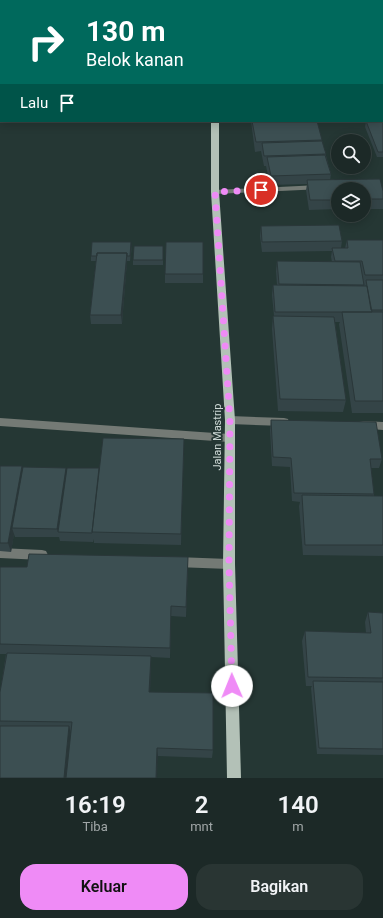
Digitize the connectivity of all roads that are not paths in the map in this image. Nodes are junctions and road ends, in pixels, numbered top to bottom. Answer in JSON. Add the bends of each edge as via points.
{"nodes":[{"id":1,"x":215,"y":122,"type":"edge"},
{"id":2,"x":327,"y":187,"type":"edge"},
{"id":3,"x":215,"y":192,"type":"junction"},
{"id":4,"x":230,"y":420,"type":"junction"},
{"id":5,"x":0,"y":422,"type":"edge"},
{"id":6,"x":291,"y":422,"type":"edge"},
{"id":7,"x":352,"y":425,"type":"edge"},
{"id":8,"x":383,"y":426,"type":"edge"},
{"id":9,"x":229,"y":438,"type":"junction"},
{"id":10,"x":0,"y":553,"type":"edge"},
{"id":11,"x":55,"y":556,"type":"edge"},
{"id":12,"x":166,"y":561,"type":"edge"},
{"id":13,"x":229,"y":564,"type":"junction"},
{"id":14,"x":234,"y":778,"type":"edge"}],
"edges":[{"from":1,"to":3,"type":"main road","name":"Jalan Mastrip"},
{"from":2,"to":3,"type":"street"},
{"from":3,"to":4,"type":"main road","name":"Jalan Mastrip"},
{"from":4,"to":6,"type":"street"},
{"from":4,"to":9,"type":"main road","name":"Jalan Mastrip"},
{"from":5,"to":9,"type":"street"},
{"from":7,"to":8,"type":"street"},
{"from":9,"to":13,"type":"main road","name":"Jalan Mastrip"},
{"from":10,"to":11,"type":"street"},
{"from":12,"to":13,"type":"street"},
{"from":13,"to":14,"type":"main road","name":"Jalan Mastrip"}]}
